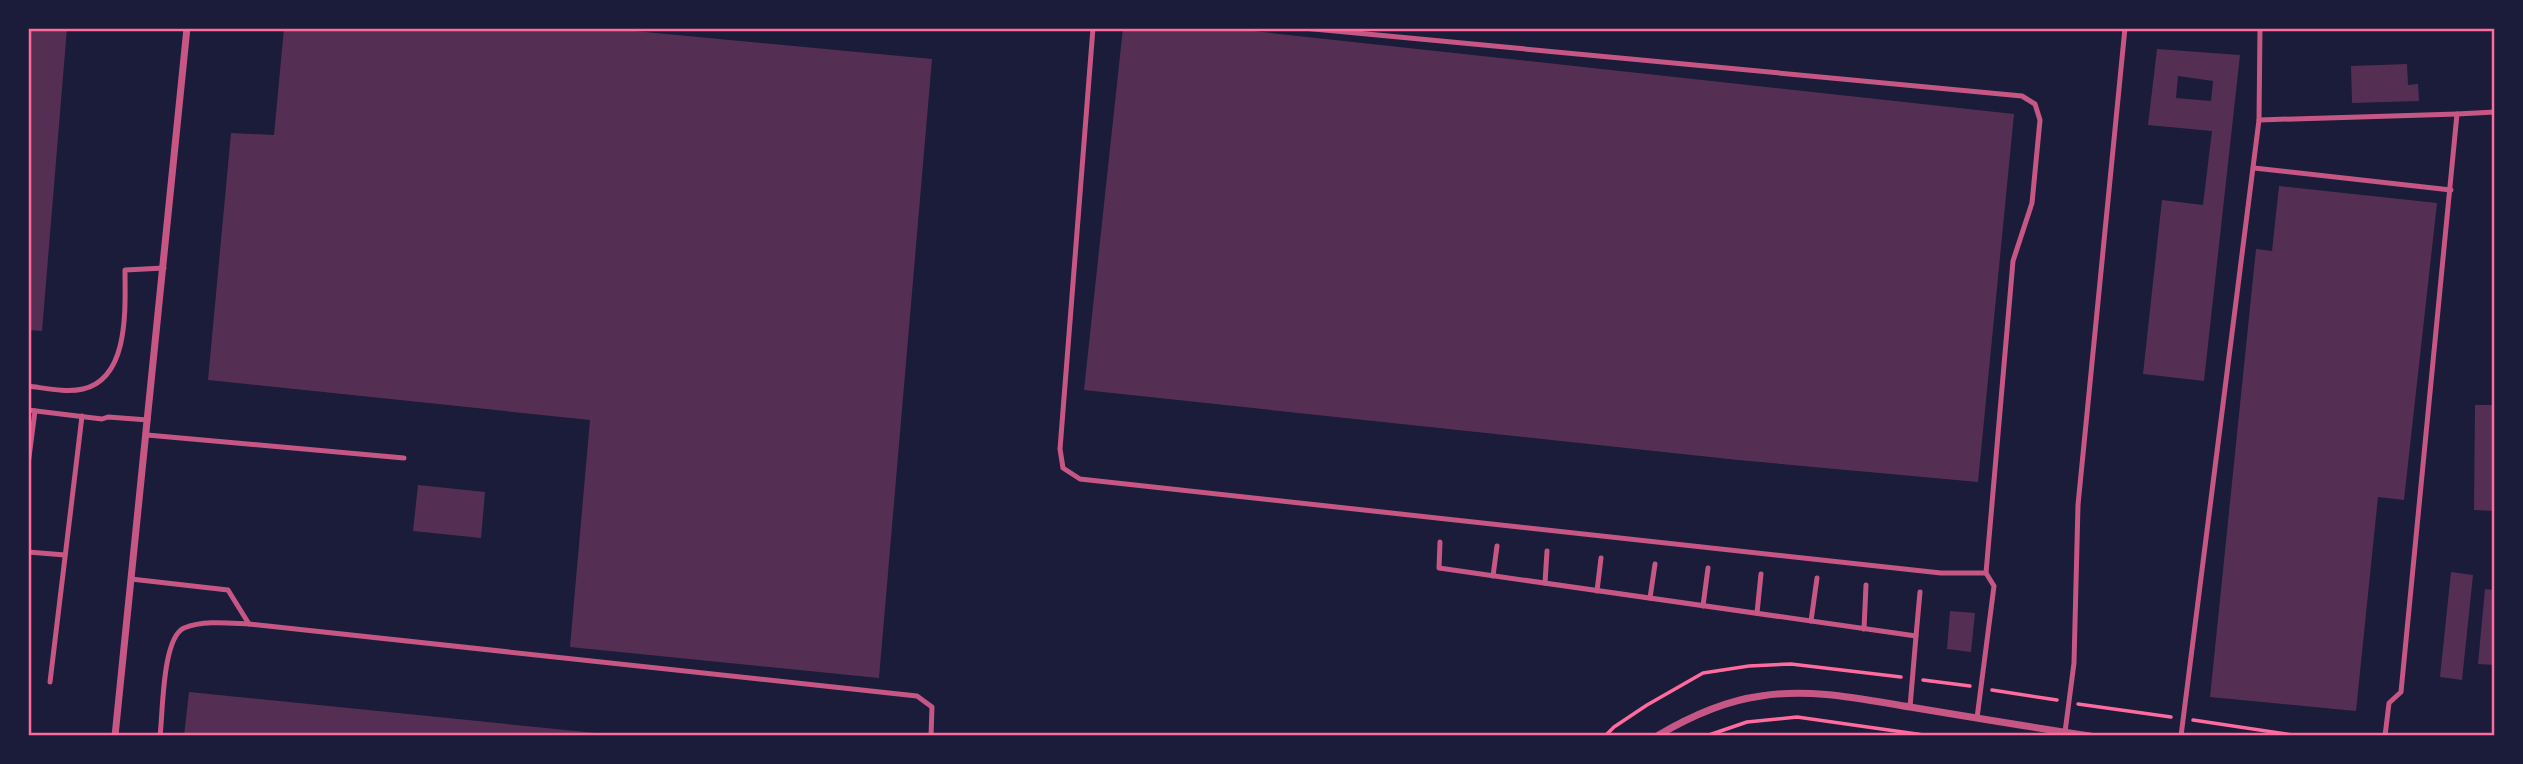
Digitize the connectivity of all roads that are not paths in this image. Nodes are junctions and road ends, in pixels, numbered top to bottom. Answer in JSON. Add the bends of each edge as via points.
{"nodes":[{"id":1,"x":187,"y":28,"type":"edge"},
{"id":2,"x":1093,"y":28,"type":"edge"},
{"id":3,"x":1303,"y":28,"type":"edge"},
{"id":4,"x":2124,"y":28,"type":"edge"},
{"id":5,"x":2260,"y":28,"type":"edge"},
{"id":6,"x":2495,"y":112,"type":"edge"},
{"id":7,"x":2457,"y":114,"type":"junction"},
{"id":8,"x":2259,"y":120,"type":"junction"},
{"id":9,"x":2254,"y":168,"type":"junction"},
{"id":10,"x":2451,"y":190,"type":"junction"},
{"id":11,"x":164,"y":268,"type":"junction"},
{"id":12,"x":28,"y":386,"type":"edge"},
{"id":13,"x":31,"y":411,"type":"edge"},
{"id":14,"x":82,"y":416,"type":"junction"},
{"id":15,"x":148,"y":420,"type":"junction"},
{"id":16,"x":146,"y":435,"type":"junction"},
{"id":17,"x":404,"y":458,"type":"dead end"},
{"id":18,"x":28,"y":465,"type":"edge"},
{"id":19,"x":1440,"y":542,"type":"dead end"},
{"id":20,"x":1497,"y":546,"type":"dead end"},
{"id":21,"x":1547,"y":551,"type":"dead end"},
{"id":22,"x":28,"y":552,"type":"edge"},
{"id":23,"x":65,"y":555,"type":"junction"},
{"id":24,"x":1601,"y":558,"type":"dead end"},
{"id":25,"x":1655,"y":564,"type":"dead end"},
{"id":26,"x":1708,"y":568,"type":"dead end"},
{"id":27,"x":1986,"y":573,"type":"junction"},
{"id":28,"x":1761,"y":574,"type":"dead end"},
{"id":29,"x":1493,"y":576,"type":"junction"},
{"id":30,"x":1816,"y":578,"type":"dead end"},
{"id":31,"x":131,"y":579,"type":"junction"},
{"id":32,"x":1545,"y":583,"type":"junction"},
{"id":33,"x":1866,"y":585,"type":"dead end"},
{"id":34,"x":1597,"y":591,"type":"junction"},
{"id":35,"x":1920,"y":592,"type":"dead end"},
{"id":36,"x":1650,"y":598,"type":"junction"},
{"id":37,"x":1703,"y":606,"type":"junction"},
{"id":38,"x":1757,"y":613,"type":"junction"},
{"id":39,"x":1811,"y":621,"type":"junction"},
{"id":40,"x":249,"y":624,"type":"junction"},
{"id":41,"x":1864,"y":629,"type":"junction"},
{"id":42,"x":1916,"y":636,"type":"junction"},
{"id":43,"x":50,"y":682,"type":"dead end"},
{"id":44,"x":1910,"y":707,"type":"junction"},
{"id":45,"x":1978,"y":718,"type":"junction"},
{"id":46,"x":2065,"y":732,"type":"junction"},
{"id":47,"x":115,"y":736,"type":"edge"},
{"id":48,"x":160,"y":736,"type":"edge"},
{"id":49,"x":931,"y":736,"type":"edge"},
{"id":50,"x":1657,"y":736,"type":"edge"},
{"id":51,"x":2090,"y":736,"type":"edge"},
{"id":52,"x":2181,"y":736,"type":"edge"},
{"id":53,"x":2385,"y":736,"type":"edge"}],
"edges":[{"from":1,"to":11,"type":"street"},
{"from":2,"to":27,"type":"lane","via":[[1060,449],[1063,468],[1080,479],[1941,573]]},
{"from":3,"to":27,"type":"lane","via":[[2022,96],[2035,104],[2040,120],[2032,203],[2013,261]]},
{"from":4,"to":46,"type":"lane","via":[[2078,505],[2074,663]]},
{"from":5,"to":8,"type":"lane"},
{"from":6,"to":7,"type":"lane"},
{"from":7,"to":8,"type":"lane"},
{"from":7,"to":10,"type":"lane"},
{"from":8,"to":9,"type":"lane"},
{"from":9,"to":10,"type":"lane"},
{"from":9,"to":52,"type":"lane"},
{"from":10,"to":53,"type":"lane","via":[[2401,692],[2389,704]]},
{"from":11,"to":12,"type":"lane","via":[[125,270],[118,359],[98,383],[82,389]]},
{"from":11,"to":15,"type":"street"},
{"from":13,"to":14,"type":"lane"},
{"from":13,"to":18,"type":"lane"},
{"from":14,"to":15,"type":"lane"},
{"from":14,"to":23,"type":"lane"},
{"from":15,"to":16,"type":"street"},
{"from":16,"to":17,"type":"lane"},
{"from":16,"to":31,"type":"street"},
{"from":19,"to":29,"type":"lane","via":[[1439,568]]},
{"from":20,"to":29,"type":"lane"},
{"from":21,"to":32,"type":"lane"},
{"from":22,"to":23,"type":"lane"},
{"from":23,"to":43,"type":"lane"},
{"from":24,"to":34,"type":"lane"},
{"from":25,"to":36,"type":"lane"},
{"from":26,"to":37,"type":"lane"},
{"from":27,"to":45,"type":"lane","via":[[1994,586]]},
{"from":28,"to":38,"type":"lane"},
{"from":29,"to":32,"type":"lane"},
{"from":30,"to":39,"type":"lane"},
{"from":31,"to":40,"type":"lane","via":[[228,590]]},
{"from":31,"to":47,"type":"street"},
{"from":32,"to":34,"type":"lane"},
{"from":33,"to":41,"type":"lane"},
{"from":34,"to":36,"type":"lane"},
{"from":35,"to":42,"type":"lane"},
{"from":36,"to":37,"type":"lane"},
{"from":37,"to":38,"type":"lane"},
{"from":38,"to":39,"type":"lane"},
{"from":39,"to":41,"type":"lane"},
{"from":40,"to":48,"type":"lane","via":[[199,624],[181,629],[169,647]]},
{"from":40,"to":49,"type":"lane","via":[[917,696],[932,707]]},
{"from":41,"to":42,"type":"lane"},
{"from":42,"to":44,"type":"lane"},
{"from":44,"to":45,"type":"street"},
{"from":44,"to":50,"type":"street","via":[[1818,694],[1760,696],[1706,710]]},
{"from":45,"to":46,"type":"street"},
{"from":46,"to":51,"type":"street"}]}
